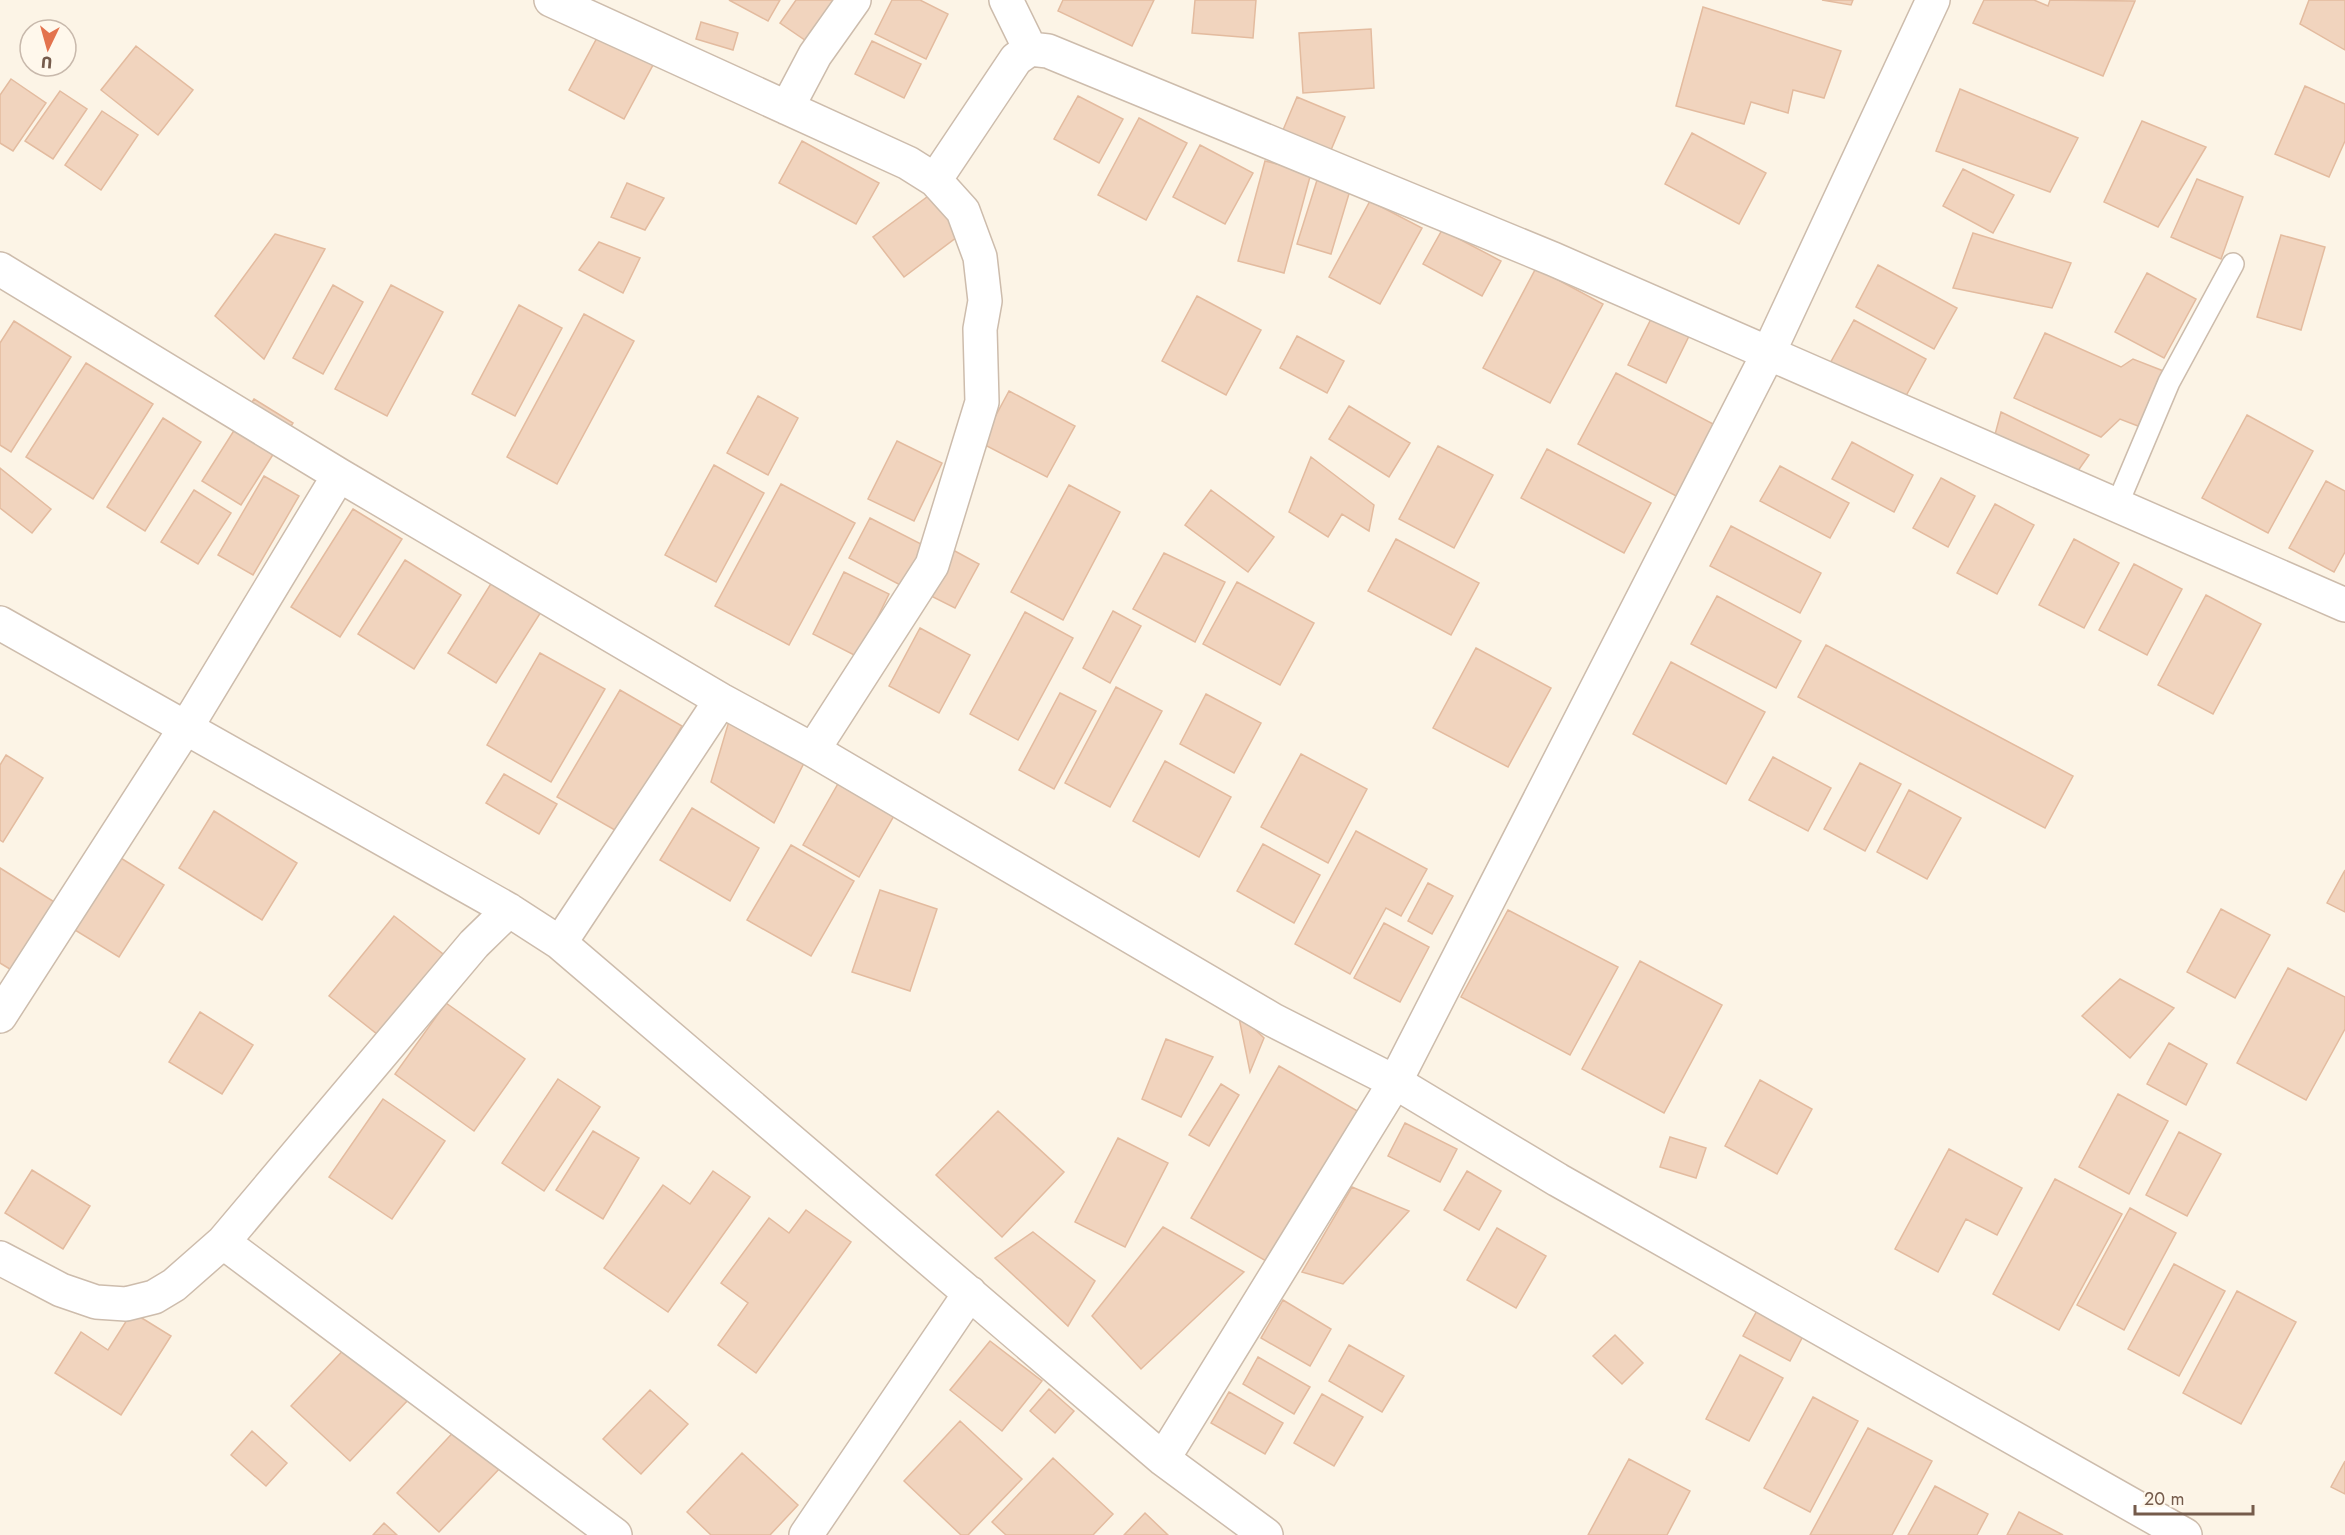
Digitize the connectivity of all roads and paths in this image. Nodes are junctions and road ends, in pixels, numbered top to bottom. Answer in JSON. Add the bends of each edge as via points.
{"nodes":[{"id":1,"x":551,"y":0,"type":"edge"},
{"id":2,"x":854,"y":0,"type":"edge"},
{"id":3,"x":1006,"y":0,"type":"edge"},
{"id":4,"x":1933,"y":0,"type":"edge"},
{"id":5,"x":1030,"y":49,"type":"junction"},
{"id":6,"x":787,"y":108,"type":"junction"},
{"id":7,"x":934,"y":180,"type":"junction"},
{"id":8,"x":2233,"y":264,"type":"dead end"},
{"id":9,"x":0,"y":269,"type":"edge"},
{"id":10,"x":1768,"y":354,"type":"junction"},
{"id":11,"x":339,"y":475,"type":"junction"},
{"id":12,"x":2117,"y":505,"type":"junction"},
{"id":13,"x":2345,"y":605,"type":"edge"},
{"id":14,"x":0,"y":623,"type":"edge"},
{"id":15,"x":721,"y":700,"type":"junction"},
{"id":16,"x":190,"y":721,"type":"junction"},
{"id":17,"x":813,"y":750,"type":"junction"},
{"id":18,"x":509,"y":910,"type":"junction"},
{"id":19,"x":560,"y":943,"type":"junction"},
{"id":20,"x":0,"y":1016,"type":"edge"},
{"id":21,"x":1395,"y":1082,"type":"junction"},
{"id":22,"x":223,"y":1242,"type":"junction"},
{"id":23,"x":0,"y":1258,"type":"edge"},
{"id":24,"x":970,"y":1293,"type":"junction"},
{"id":25,"x":1163,"y":1459,"type":"junction"},
{"id":26,"x":615,"y":1535,"type":"edge"},
{"id":27,"x":806,"y":1535,"type":"edge"},
{"id":28,"x":1266,"y":1535,"type":"edge"},
{"id":29,"x":2185,"y":1535,"type":"edge"}],
"edges":[{"from":1,"to":6,"type":"street"},
{"from":2,"to":6,"type":"street","via":[[815,55]]},
{"from":3,"to":5,"type":"street"},
{"from":4,"to":10,"type":"street"},
{"from":5,"to":7,"type":"street","via":[[1016,59]]},
{"from":5,"to":10,"type":"street","via":[[1048,51],[1465,223]]},
{"from":6,"to":7,"type":"street","via":[[908,163]]},
{"from":7,"to":17,"type":"street","via":[[963,212],[980,257],[985,301],[980,330],[982,402],[932,565]]},
{"from":8,"to":12,"type":"lane","via":[[2169,382]]},
{"from":9,"to":11,"type":"street"},
{"from":10,"to":12,"type":"street"},
{"from":10,"to":21,"type":"street"},
{"from":11,"to":15,"type":"street"},
{"from":11,"to":16,"type":"street"},
{"from":12,"to":13,"type":"street"},
{"from":14,"to":16,"type":"street"},
{"from":15,"to":17,"type":"street"},
{"from":15,"to":19,"type":"street"},
{"from":16,"to":18,"type":"street"},
{"from":16,"to":20,"type":"street"},
{"from":17,"to":21,"type":"street","via":[[1273,1020]]},
{"from":18,"to":19,"type":"street"},
{"from":18,"to":22,"type":"street","via":[[474,944]]},
{"from":19,"to":24,"type":"street"},
{"from":21,"to":25,"type":"street"},
{"from":21,"to":29,"type":"street","via":[[1465,1126]]},
{"from":22,"to":23,"type":"street","via":[[174,1285],[154,1297],[126,1304],[96,1302],[62,1290]]},
{"from":22,"to":26,"type":"street"},
{"from":24,"to":25,"type":"street"},
{"from":24,"to":27,"type":"street"},
{"from":25,"to":28,"type":"street"}]}
